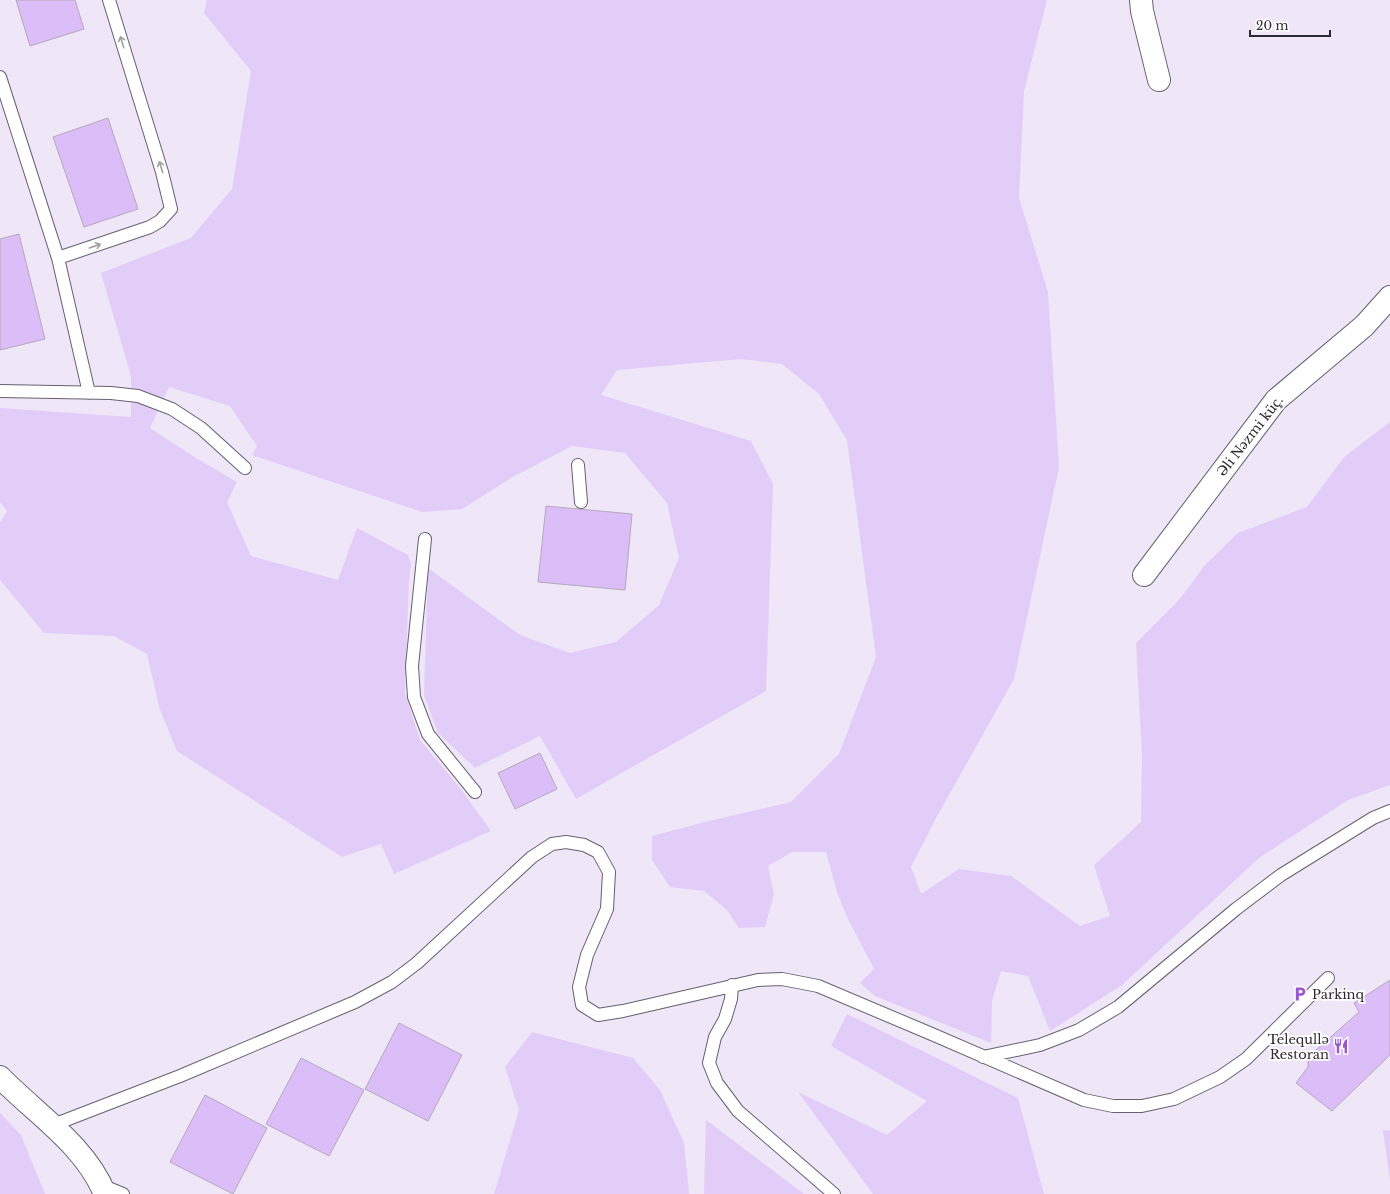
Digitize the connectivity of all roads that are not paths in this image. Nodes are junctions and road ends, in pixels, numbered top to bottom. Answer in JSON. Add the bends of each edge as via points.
{"nodes":[{"id":1,"x":108,"y":0,"type":"edge"},
{"id":2,"x":1141,"y":0,"type":"edge"},
{"id":3,"x":0,"y":77,"type":"edge"},
{"id":4,"x":1159,"y":80,"type":"dead end"},
{"id":5,"x":58,"y":258,"type":"junction"},
{"id":6,"x":1390,"y":297,"type":"edge"},
{"id":7,"x":0,"y":391,"type":"edge"},
{"id":8,"x":89,"y":393,"type":"junction"},
{"id":9,"x":578,"y":465,"type":"dead end"},
{"id":10,"x":245,"y":468,"type":"dead end"},
{"id":11,"x":581,"y":502,"type":"dead end"},
{"id":12,"x":425,"y":539,"type":"dead end"},
{"id":13,"x":1144,"y":575,"type":"dead end"},
{"id":14,"x":475,"y":792,"type":"dead end"},
{"id":15,"x":1390,"y":811,"type":"edge"},
{"id":16,"x":1328,"y":978,"type":"dead end"},
{"id":17,"x":732,"y":985,"type":"junction"},
{"id":18,"x":983,"y":1057,"type":"junction"},
{"id":19,"x":0,"y":1078,"type":"edge"},
{"id":20,"x":53,"y":1125,"type":"junction"},
{"id":21,"x":103,"y":1189,"type":"edge"},
{"id":22,"x":123,"y":1194,"type":"edge"},
{"id":23,"x":834,"y":1194,"type":"edge"}],
"edges":[{"from":5,"to":1,"type":"lane","one_way":true,"via":[[150,227],[171,209],[162,172]]},
{"from":2,"to":4,"type":"street"},
{"from":3,"to":5,"type":"lane"},
{"from":5,"to":8,"type":"lane"},
{"from":6,"to":13,"type":"street","name":"Əli Nəzmi küç.","via":[[1364,326],[1276,400]]},
{"from":7,"to":8,"type":"lane"},
{"from":8,"to":10,"type":"lane","via":[[138,396],[172,409],[201,428]]},
{"from":9,"to":11,"type":"lane"},
{"from":12,"to":14,"type":"lane","via":[[412,666],[414,697],[428,734]]},
{"from":15,"to":18,"type":"lane","via":[[1373,818],[1281,875],[1118,1007],[1079,1030],[1040,1045]]},
{"from":16,"to":18,"type":"lane","via":[[1246,1059],[1220,1077],[1174,1099],[1142,1106],[1113,1106],[1084,1100]]},
{"from":17,"to":18,"type":"lane","via":[[782,979],[818,986]]},
{"from":17,"to":20,"type":"lane","via":[[623,1012],[598,1015],[582,1005],[579,987],[587,955],[607,909],[609,872],[598,852],[584,845],[566,842],[552,844],[532,857],[417,963],[386,985],[355,1002],[180,1076]]},
{"from":17,"to":23,"type":"lane","via":[[726,1019],[715,1037],[709,1063],[717,1083],[738,1111]]},
{"from":19,"to":20,"type":"street"},
{"from":20,"to":21,"type":"street","via":[[83,1158]]},
{"from":21,"to":22,"type":"lane"}]}
